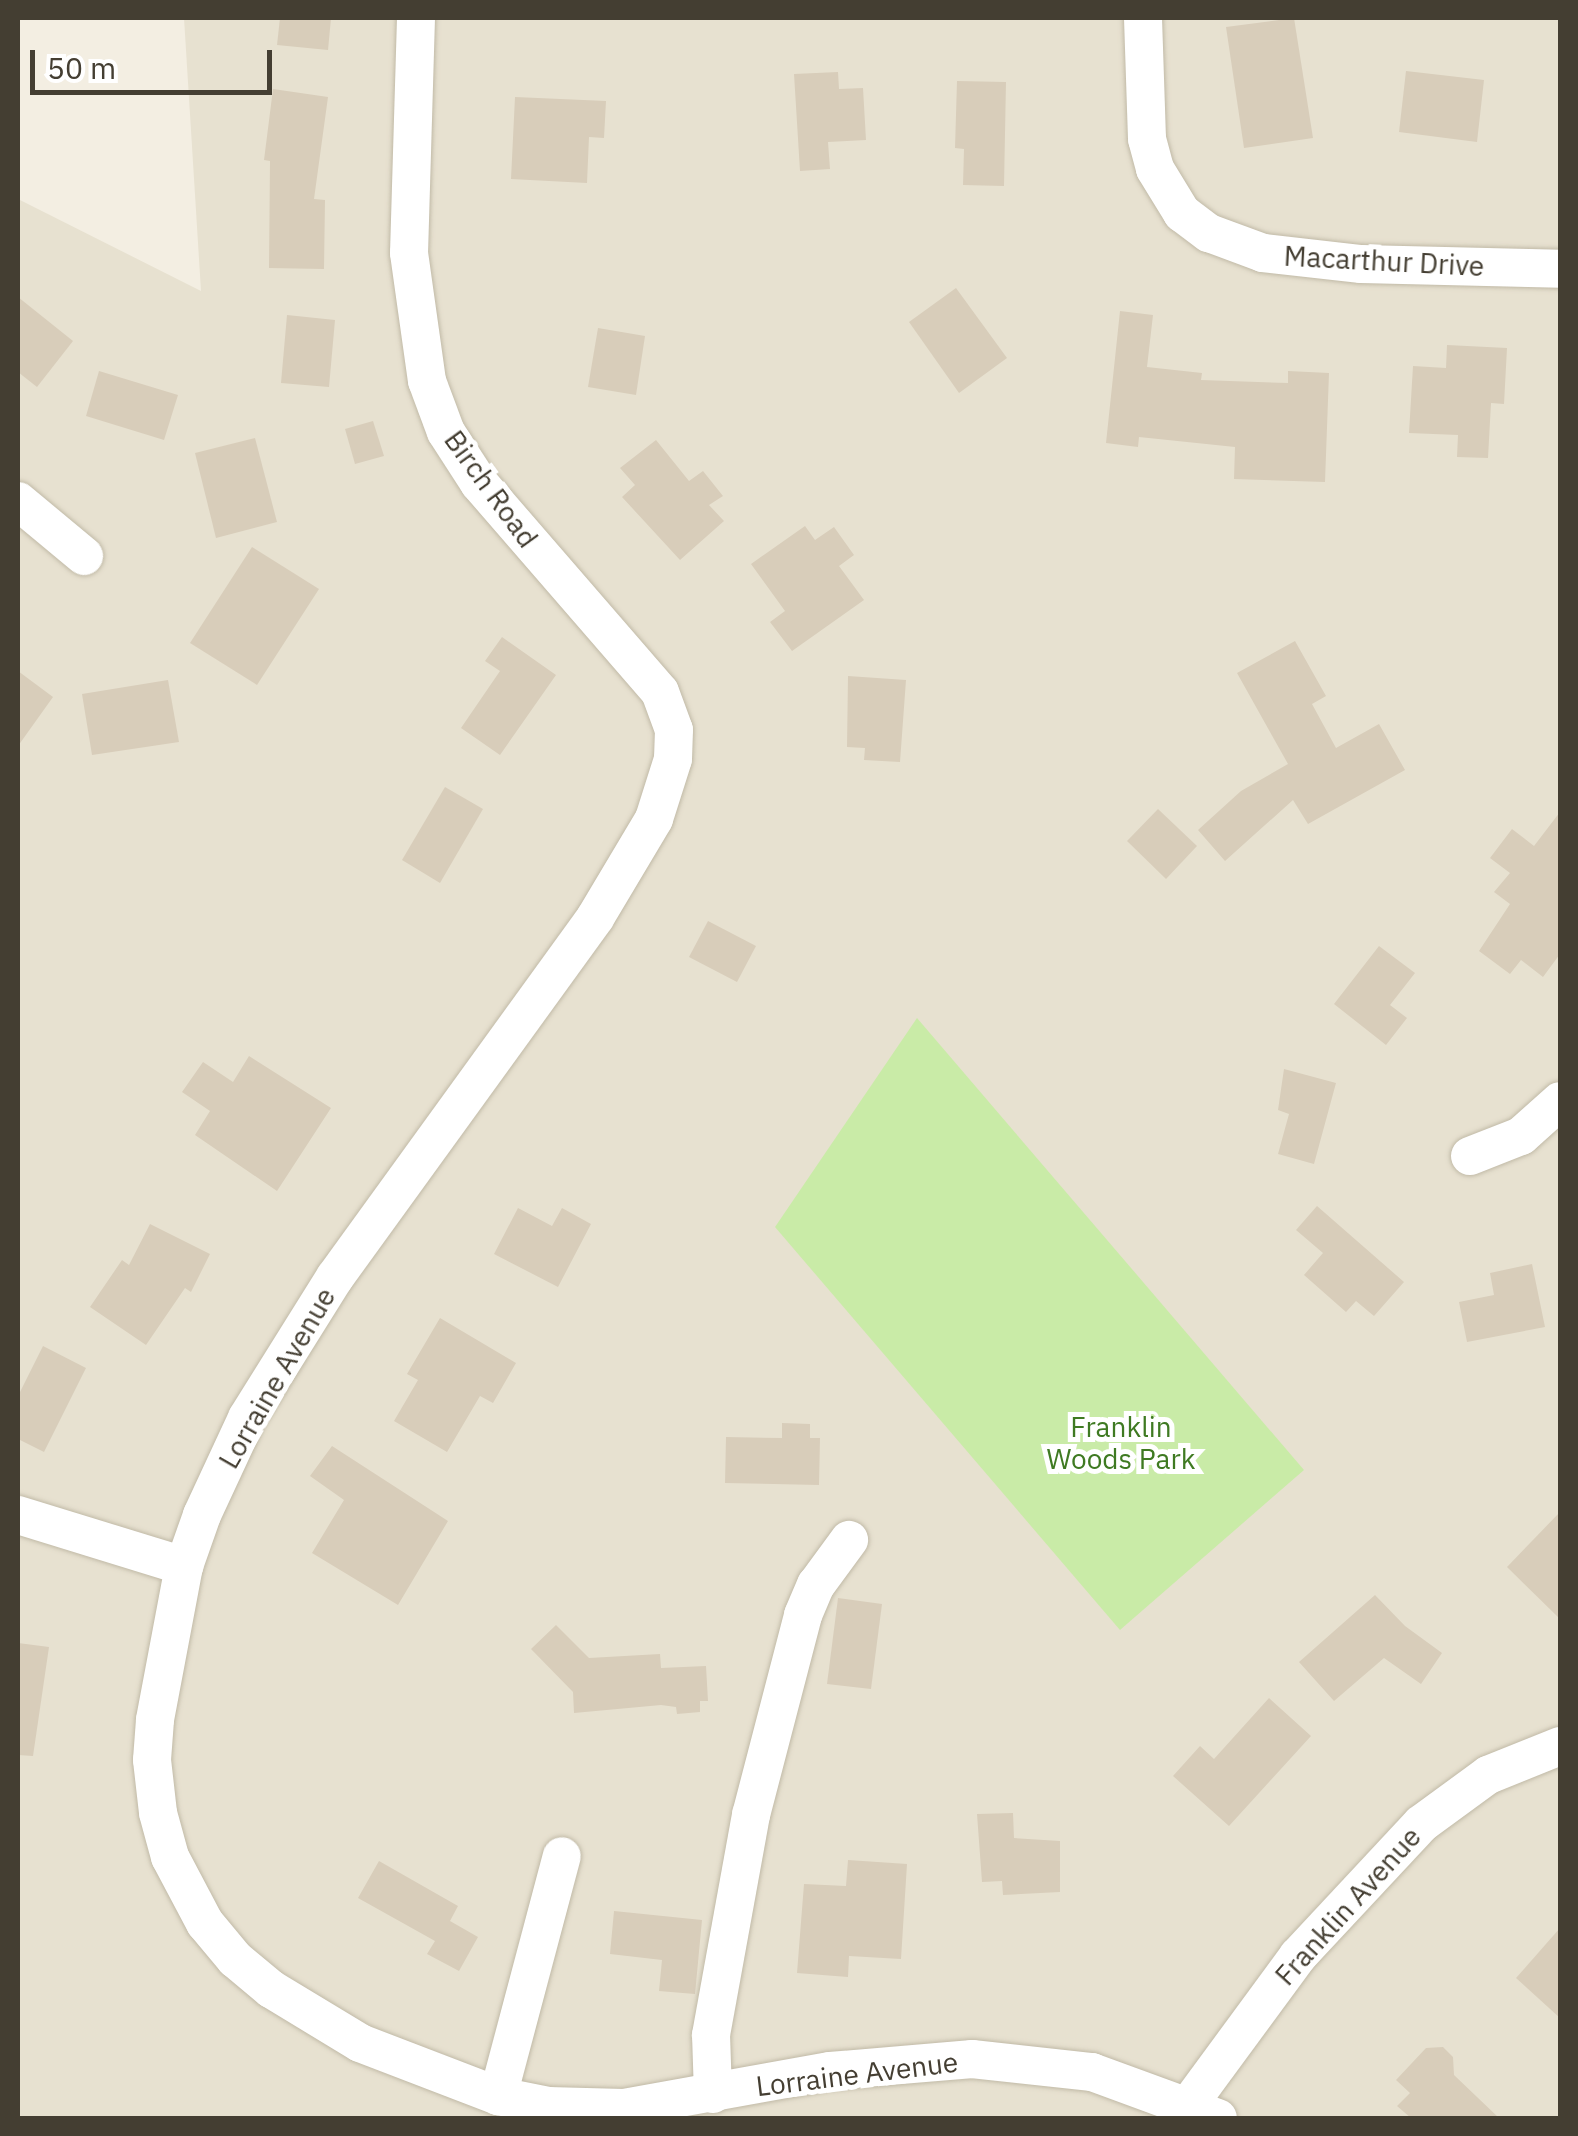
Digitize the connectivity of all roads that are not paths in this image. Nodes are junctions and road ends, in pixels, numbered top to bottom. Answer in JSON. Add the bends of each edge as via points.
{"nodes":[{"id":1,"x":416,"y":18,"type":"edge"},
{"id":2,"x":1144,"y":18,"type":"edge"},
{"id":3,"x":1560,"y":269,"type":"edge"},
{"id":4,"x":18,"y":501,"type":"edge"},
{"id":5,"x":84,"y":556,"type":"dead end"},
{"id":6,"x":664,"y":794,"type":"joint"},
{"id":7,"x":1560,"y":1101,"type":"edge"},
{"id":8,"x":1470,"y":1156,"type":"dead end"},
{"id":9,"x":18,"y":1516,"type":"edge"},
{"id":10,"x":849,"y":1540,"type":"dead end"},
{"id":11,"x":184,"y":1566,"type":"junction"},
{"id":12,"x":1560,"y":1746,"type":"edge"},
{"id":13,"x":562,"y":1856,"type":"dead end"},
{"id":14,"x":713,"y":2094,"type":"junction"},
{"id":15,"x":498,"y":2096,"type":"junction"},
{"id":16,"x":1195,"y":2114,"type":"edge"}],
"edges":[{"from":1,"to":6,"type":"street","name":"Birch Road","via":[[410,253],[427,381],[446,432],[479,483],[660,692],[675,743]]},
{"from":2,"to":3,"type":"street","name":"Macarthur Drive","via":[[1147,139],[1155,170],[1182,213],[1209,233],[1263,254],[1361,264]]},
{"from":4,"to":5,"type":"street"},
{"from":6,"to":11,"type":"street","name":"Lorraine Avenue","via":[[595,918],[374,1221],[266,1386]]},
{"from":7,"to":8,"type":"street","via":[[1520,1136]]},
{"from":9,"to":11,"type":"street"},
{"from":10,"to":14,"type":"street","via":[[803,1615],[751,1815],[710,2035]]},
{"from":11,"to":15,"type":"street","name":"Lorraine Avenue","via":[[162,1666],[152,1760],[158,1813],[182,1886],[235,1959],[306,2014],[360,2044]]},
{"from":12,"to":16,"type":"street","name":"Franklin Avenue","via":[[1488,1776],[1421,1824],[1298,1956]]},
{"from":13,"to":15,"type":"street"},
{"from":14,"to":15,"type":"street","name":"Lorraine Avenue","via":[[624,2108],[548,2106]]},
{"from":14,"to":16,"type":"street","name":"Lorraine Avenue","via":[[830,2071],[972,2059],[1092,2072]]}]}
